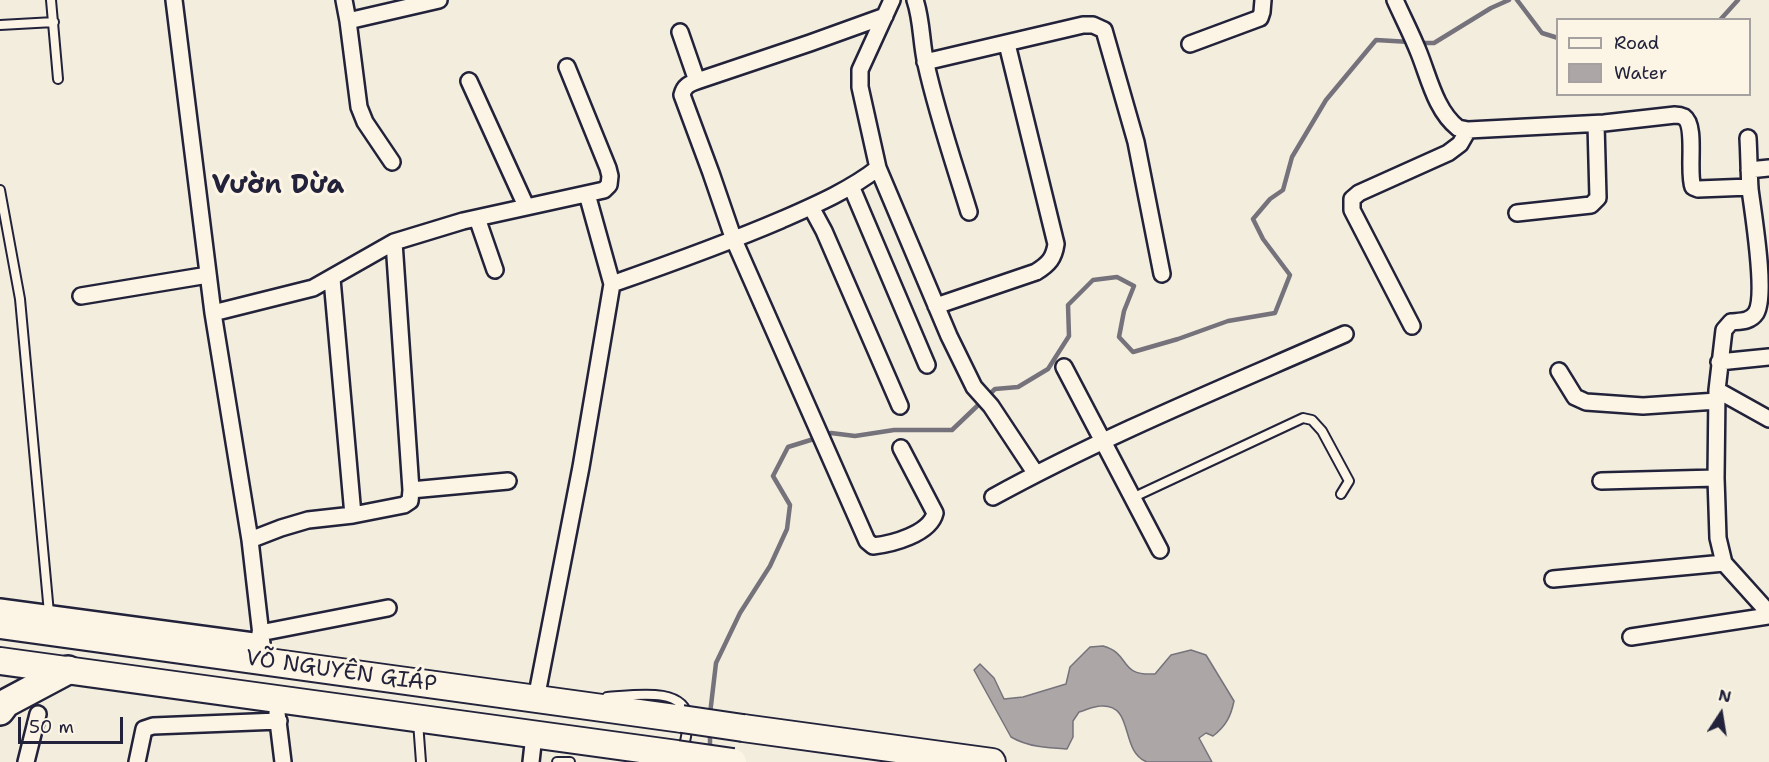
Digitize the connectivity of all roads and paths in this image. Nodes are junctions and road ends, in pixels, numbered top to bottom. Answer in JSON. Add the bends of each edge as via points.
{"nodes":[{"id":1,"x":51,"y":0,"type":"edge"},
{"id":2,"x":174,"y":0,"type":"edge"},
{"id":3,"x":344,"y":0,"type":"edge"},
{"id":4,"x":440,"y":0,"type":"edge"},
{"id":5,"x":892,"y":0,"type":"edge"},
{"id":6,"x":915,"y":0,"type":"edge"},
{"id":7,"x":1263,"y":0,"type":"edge"},
{"id":8,"x":1395,"y":0,"type":"edge"},
{"id":9,"x":416,"y":2,"type":"edge"},
{"id":10,"x":885,"y":16,"type":"junction"},
{"id":11,"x":348,"y":21,"type":"junction"},
{"id":12,"x":54,"y":22,"type":"junction"},
{"id":13,"x":0,"y":25,"type":"edge"},
{"id":14,"x":680,"y":32,"type":"dead end"},
{"id":15,"x":1006,"y":44,"type":"junction"},
{"id":16,"x":1190,"y":44,"type":"dead end"},
{"id":17,"x":925,"y":62,"type":"junction"},
{"id":18,"x":567,"y":67,"type":"dead end"},
{"id":19,"x":58,"y":79,"type":"dead end"},
{"id":20,"x":469,"y":81,"type":"dead end"},
{"id":21,"x":697,"y":81,"type":"junction"},
{"id":22,"x":1596,"y":124,"type":"junction"},
{"id":23,"x":1468,"y":130,"type":"junction"},
{"id":24,"x":1748,"y":138,"type":"dead end"},
{"id":25,"x":393,"y":162,"type":"dead end"},
{"id":26,"x":878,"y":168,"type":"junction"},
{"id":27,"x":1769,"y":168,"type":"edge"},
{"id":28,"x":1749,"y":170,"type":"junction"},
{"id":29,"x":851,"y":186,"type":"junction"},
{"id":30,"x":1750,"y":187,"type":"junction"},
{"id":31,"x":0,"y":190,"type":"edge"},
{"id":32,"x":587,"y":194,"type":"junction"},
{"id":33,"x":526,"y":206,"type":"junction"},
{"id":34,"x":811,"y":207,"type":"junction"},
{"id":35,"x":969,"y":212,"type":"dead end"},
{"id":36,"x":1517,"y":213,"type":"dead end"},
{"id":37,"x":477,"y":218,"type":"junction"},
{"id":38,"x":734,"y":240,"type":"junction"},
{"id":39,"x":394,"y":242,"type":"junction"},
{"id":40,"x":1764,"y":247,"type":"edge"},
{"id":41,"x":495,"y":270,"type":"dead end"},
{"id":42,"x":1162,"y":274,"type":"dead end"},
{"id":43,"x":208,"y":275,"type":"junction"},
{"id":44,"x":332,"y":279,"type":"junction"},
{"id":45,"x":612,"y":284,"type":"junction"},
{"id":46,"x":81,"y":296,"type":"dead end"},
{"id":47,"x":936,"y":306,"type":"junction"},
{"id":48,"x":213,"y":313,"type":"junction"},
{"id":49,"x":1412,"y":326,"type":"dead end"},
{"id":50,"x":1345,"y":334,"type":"dead end"},
{"id":51,"x":1769,"y":357,"type":"edge"},
{"id":52,"x":1719,"y":363,"type":"junction"},
{"id":53,"x":927,"y":365,"type":"dead end"},
{"id":54,"x":1064,"y":367,"type":"dead end"},
{"id":55,"x":1559,"y":371,"type":"dead end"},
{"id":56,"x":1717,"y":395,"type":"junction"},
{"id":57,"x":900,"y":406,"type":"dead end"},
{"id":58,"x":1769,"y":419,"type":"edge"},
{"id":59,"x":1102,"y":443,"type":"junction"},
{"id":60,"x":901,"y":448,"type":"dead end"},
{"id":61,"x":1036,"y":474,"type":"junction"},
{"id":62,"x":1716,"y":478,"type":"junction"},
{"id":63,"x":508,"y":481,"type":"dead end"},
{"id":64,"x":1601,"y":481,"type":"dead end"},
{"id":65,"x":411,"y":490,"type":"junction"},
{"id":66,"x":1341,"y":494,"type":"dead end"},
{"id":67,"x":993,"y":497,"type":"dead end"},
{"id":68,"x":1132,"y":498,"type":"junction"},
{"id":69,"x":353,"y":514,"type":"junction"},
{"id":70,"x":250,"y":540,"type":"junction"},
{"id":71,"x":1160,"y":550,"type":"dead end"},
{"id":72,"x":1724,"y":563,"type":"junction"},
{"id":73,"x":1553,"y":579,"type":"dead end"},
{"id":74,"x":0,"y":607,"type":"edge"},
{"id":75,"x":388,"y":608,"type":"dead end"},
{"id":76,"x":49,"y":613,"type":"junction"},
{"id":77,"x":1769,"y":614,"type":"edge"},
{"id":78,"x":0,"y":625,"type":"edge"},
{"id":79,"x":1631,"y":637,"type":"dead end"},
{"id":80,"x":262,"y":645,"type":"junction"},
{"id":81,"x":0,"y":661,"type":"edge"},
{"id":82,"x":68,"y":670,"type":"junction"},
{"id":83,"x":537,"y":696,"type":"junction"},
{"id":84,"x":277,"y":710,"type":"junction"},
{"id":85,"x":0,"y":711,"type":"edge"},
{"id":86,"x":38,"y":714,"type":"dead end"},
{"id":87,"x":418,"y":719,"type":"junction"},
{"id":88,"x":534,"y":735,"type":"junction"},
{"id":89,"x":680,"y":758,"type":"edge"},
{"id":90,"x":26,"y":762,"type":"edge"},
{"id":91,"x":137,"y":762,"type":"edge"},
{"id":92,"x":283,"y":762,"type":"edge"},
{"id":93,"x":421,"y":762,"type":"edge"},
{"id":94,"x":531,"y":762,"type":"edge"},
{"id":95,"x":557,"y":762,"type":"edge"},
{"id":96,"x":570,"y":762,"type":"edge"},
{"id":97,"x":733,"y":762,"type":"edge"},
{"id":98,"x":992,"y":762,"type":"edge"}],
"edges":[{"from":1,"to":12,"type":"lane"},
{"from":2,"to":43,"type":"street"},
{"from":3,"to":11,"type":"street"},
{"from":4,"to":9,"type":"street"},
{"from":5,"to":10,"type":"street"},
{"from":6,"to":17,"type":"street"},
{"from":7,"to":16,"type":"street","via":[[1260,18]]},
{"from":8,"to":23,"type":"street","via":[[1446,115],[1458,128]]},
{"from":9,"to":11,"type":"street"},
{"from":10,"to":21,"type":"street"},
{"from":10,"to":26,"type":"street","via":[[860,70],[860,87]]},
{"from":11,"to":25,"type":"street","via":[[359,107]]},
{"from":12,"to":13,"type":"lane"},
{"from":12,"to":19,"type":"lane"},
{"from":14,"to":21,"type":"street"},
{"from":15,"to":17,"type":"street"},
{"from":15,"to":42,"type":"street","via":[[1083,25],[1104,30],[1136,142]]},
{"from":15,"to":47,"type":"street","via":[[1056,243],[1054,254],[1049,265],[1036,272]]},
{"from":17,"to":35,"type":"street"},
{"from":18,"to":32,"type":"street","via":[[610,176],[609,185],[603,190]]},
{"from":20,"to":33,"type":"street"},
{"from":21,"to":38,"type":"street","via":[[687,85],[682,95]]},
{"from":22,"to":23,"type":"street"},
{"from":22,"to":30,"type":"street","via":[[1683,116],[1691,135],[1693,187]]},
{"from":22,"to":36,"type":"street","via":[[1598,198],[1591,205]]},
{"from":23,"to":49,"type":"street","via":[[1460,144],[1448,153],[1352,199],[1352,210]]},
{"from":24,"to":28,"type":"street"},
{"from":26,"to":29,"type":"street"},
{"from":26,"to":47,"type":"street"},
{"from":27,"to":28,"type":"street"},
{"from":28,"to":30,"type":"street"},
{"from":29,"to":34,"type":"street"},
{"from":29,"to":53,"type":"street"},
{"from":30,"to":40,"type":"street"},
{"from":31,"to":76,"type":"lane","via":[[20,299]]},
{"from":32,"to":33,"type":"street"},
{"from":32,"to":45,"type":"street"},
{"from":33,"to":37,"type":"street"},
{"from":34,"to":38,"type":"street"},
{"from":34,"to":57,"type":"street"},
{"from":37,"to":39,"type":"street"},
{"from":37,"to":41,"type":"street"},
{"from":38,"to":45,"type":"street"},
{"from":38,"to":60,"type":"street","via":[[867,541],[873,546],[890,544],[933,522],[935,513]]},
{"from":39,"to":44,"type":"street"},
{"from":39,"to":65,"type":"street"},
{"from":40,"to":52,"type":"street","via":[[1759,303],[1748,320],[1727,325]]},
{"from":43,"to":46,"type":"street"},
{"from":43,"to":48,"type":"street"},
{"from":44,"to":48,"type":"street","via":[[313,288]]},
{"from":44,"to":69,"type":"street"},
{"from":45,"to":83,"type":"street"},
{"from":47,"to":61,"type":"street","via":[[974,387]]},
{"from":48,"to":70,"type":"street"},
{"from":50,"to":59,"type":"street"},
{"from":51,"to":52,"type":"street"},
{"from":52,"to":56,"type":"street"},
{"from":54,"to":59,"type":"street"},
{"from":55,"to":56,"type":"street","via":[[1575,397],[1586,402],[1643,406]]},
{"from":56,"to":58,"type":"street"},
{"from":56,"to":62,"type":"street"},
{"from":59,"to":61,"type":"street"},
{"from":59,"to":68,"type":"street"},
{"from":61,"to":67,"type":"street"},
{"from":62,"to":64,"type":"street"},
{"from":62,"to":72,"type":"street"},
{"from":63,"to":65,"type":"street"},
{"from":65,"to":69,"type":"street","via":[[410,501],[404,505]]},
{"from":66,"to":68,"type":"lane","via":[[1349,481],[1322,431],[1312,420],[1303,418]]},
{"from":68,"to":71,"type":"street"},
{"from":69,"to":70,"type":"street","via":[[308,520]]},
{"from":70,"to":80,"type":"street"},
{"from":72,"to":73,"type":"street"},
{"from":72,"to":77,"type":"street"},
{"from":74,"to":76,"type":"street"},
{"from":75,"to":80,"type":"street"},
{"from":76,"to":80,"type":"street"},
{"from":77,"to":79,"type":"street"},
{"from":78,"to":80,"type":"highway","name":"VÕ NGUYÊN GIÁP"},
{"from":80,"to":83,"type":"highway","name":"VÕ NGUYÊN GIÁP"},
{"from":81,"to":82,"type":"highway","name":"VÕ NGUYÊN GIÁP"},
{"from":82,"to":84,"type":"highway","name":"VÕ NGUYÊN GIÁP"},
{"from":82,"to":85,"type":"highway","via":[[6,703]]},
{"from":83,"to":89,"type":"lane","via":[[655,695],[674,699],[684,707],[688,720]]},
{"from":83,"to":98,"type":"highway","name":"VÕ NGUYÊN GIÁP","bridge":true},
{"from":84,"to":87,"type":"highway","name":"VÕ NGUYÊN GIÁP"},
{"from":84,"to":91,"type":"street","via":[[144,729]]},
{"from":84,"to":92,"type":"street"},
{"from":86,"to":90,"type":"street"},
{"from":87,"to":88,"type":"highway","name":"VÕ NGUYÊN GIÁP"},
{"from":87,"to":93,"type":"lane"},
{"from":88,"to":89,"type":"highway","name":"VÕ NGUYÊN GIÁP"},
{"from":88,"to":94,"type":"street"},
{"from":89,"to":97,"type":"highway","name":"VÕ NGUYÊN GIÁP","bridge":true},
{"from":95,"to":96,"type":"lane"}]}
